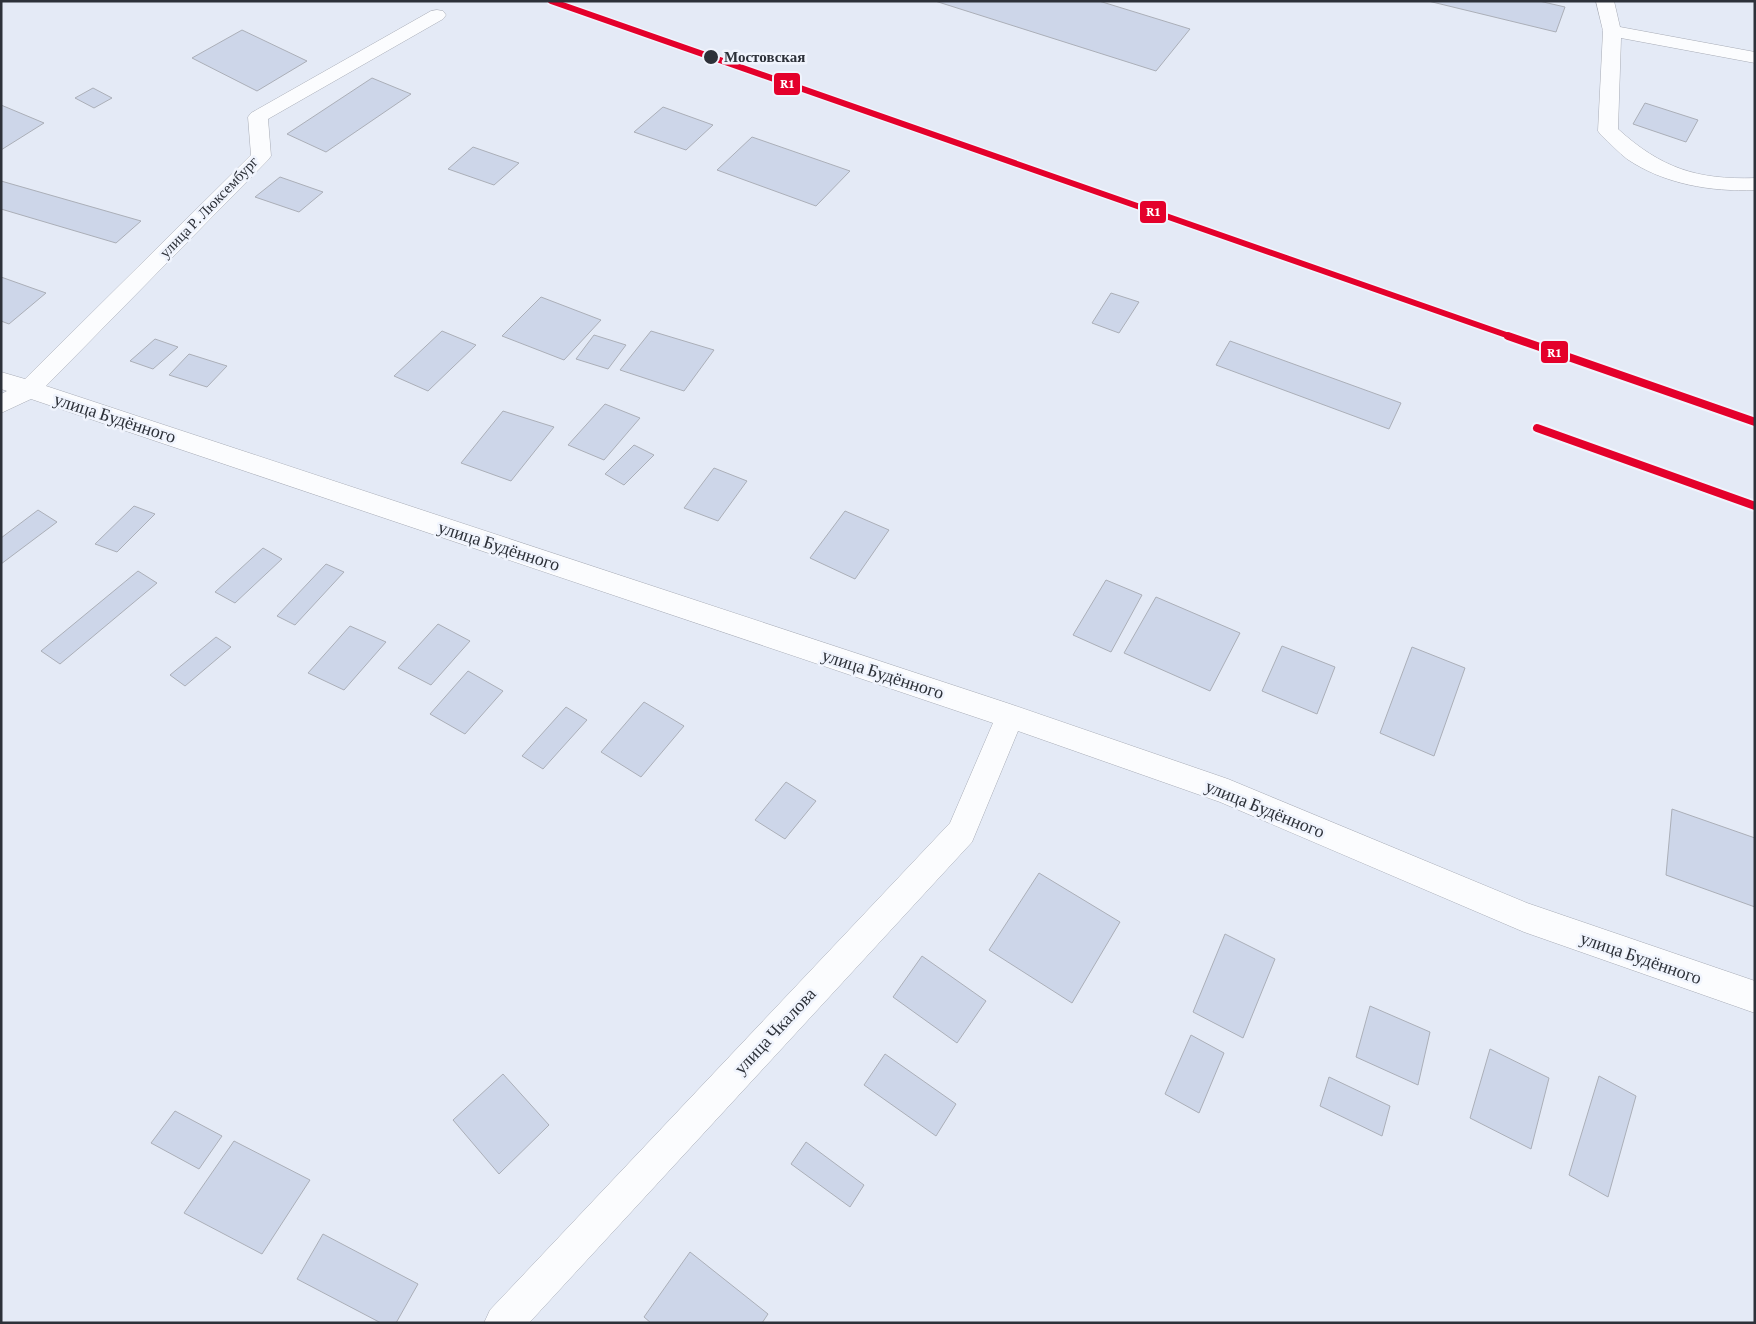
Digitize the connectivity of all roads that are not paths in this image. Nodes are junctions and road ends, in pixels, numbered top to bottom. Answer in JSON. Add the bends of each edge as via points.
{"nodes":[{"id":1,"x":1605,"y":1,"type":"edge"},
{"id":2,"x":437,"y":15,"type":"dead end"},
{"id":3,"x":1612,"y":31,"type":"junction"},
{"id":4,"x":1755,"y":58,"type":"edge"},
{"id":5,"x":1755,"y":184,"type":"edge"},
{"id":6,"x":1,"y":380,"type":"edge"},
{"id":7,"x":28,"y":389,"type":"junction"},
{"id":8,"x":1,"y":406,"type":"edge"},
{"id":9,"x":1010,"y":716,"type":"junction"},
{"id":10,"x":1755,"y":997,"type":"edge"},
{"id":11,"x":504,"y":1323,"type":"edge"}],
"edges":[{"from":1,"to":3,"type":"street"},
{"from":2,"to":7,"type":"street","name":"улица Р. Люксембург","via":[[258,117],[261,156]]},
{"from":3,"to":4,"type":"street"},
{"from":3,"to":5,"type":"street","via":[[1608,130],[1634,154],[1676,175],[1736,185]]},
{"from":6,"to":7,"type":"street","name":"улица Будённого"},
{"from":7,"to":8,"type":"street","name":"улица Р. Люксембург"},
{"from":7,"to":9,"type":"street","name":"улица Будённого"},
{"from":9,"to":10,"type":"street","name":"улица Будённого","via":[[1228,792],[1524,918]]},
{"from":9,"to":11,"type":"street","name":"улица Чкалова","via":[[961,832]]}]}
